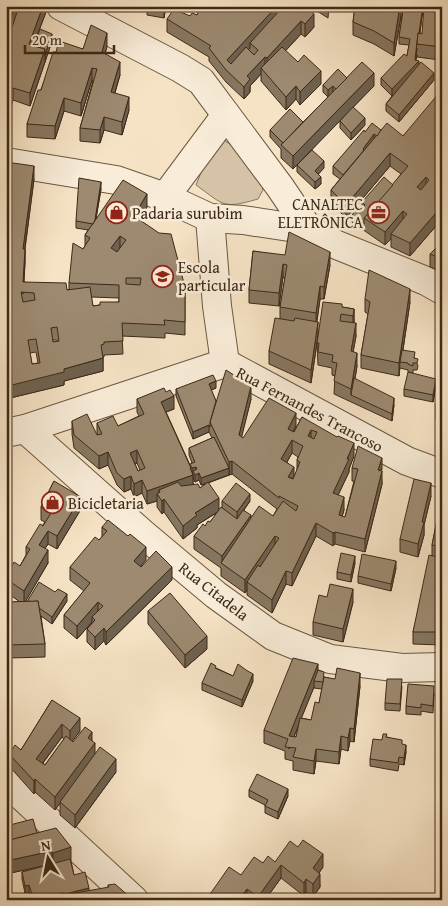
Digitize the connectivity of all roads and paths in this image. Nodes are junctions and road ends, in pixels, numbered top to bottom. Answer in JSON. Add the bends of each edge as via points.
{"nodes":[{"id":1,"x":61,"y":6,"type":"edge"},
{"id":2,"x":226,"y":115,"type":"junction"},
{"id":3,"x":6,"y":162,"type":"edge"},
{"id":4,"x":165,"y":197,"type":"junction"},
{"id":5,"x":210,"y":218,"type":"junction"},
{"id":6,"x":309,"y":230,"type":"junction"},
{"id":7,"x":442,"y":290,"type":"edge"},
{"id":8,"x":225,"y":363,"type":"junction"},
{"id":9,"x":16,"y":431,"type":"edge"},
{"id":10,"x":442,"y":474,"type":"edge"},
{"id":11,"x":442,"y":668,"type":"edge"},
{"id":12,"x":6,"y":777,"type":"edge"},
{"id":13,"x":134,"y":900,"type":"edge"}],
"edges":[{"from":1,"to":2,"type":"street","via":[[201,81]]},
{"from":2,"to":4,"type":"street"},
{"from":2,"to":6,"type":"street"},
{"from":3,"to":4,"type":"street","via":[[116,180]]},
{"from":4,"to":5,"type":"street"},
{"from":5,"to":6,"type":"street"},
{"from":5,"to":8,"type":"street"},
{"from":6,"to":7,"type":"street"},
{"from":8,"to":9,"type":"street","name":"Rua Fernandes Trancoso"},
{"from":8,"to":10,"type":"street","name":"Rua Fernandes Trancoso","via":[[407,461]]},
{"from":9,"to":11,"type":"street","name":"Rua Citadela","via":[[272,636],[330,659],[402,668]]},
{"from":12,"to":13,"type":"street","via":[[13,788]]}]}
